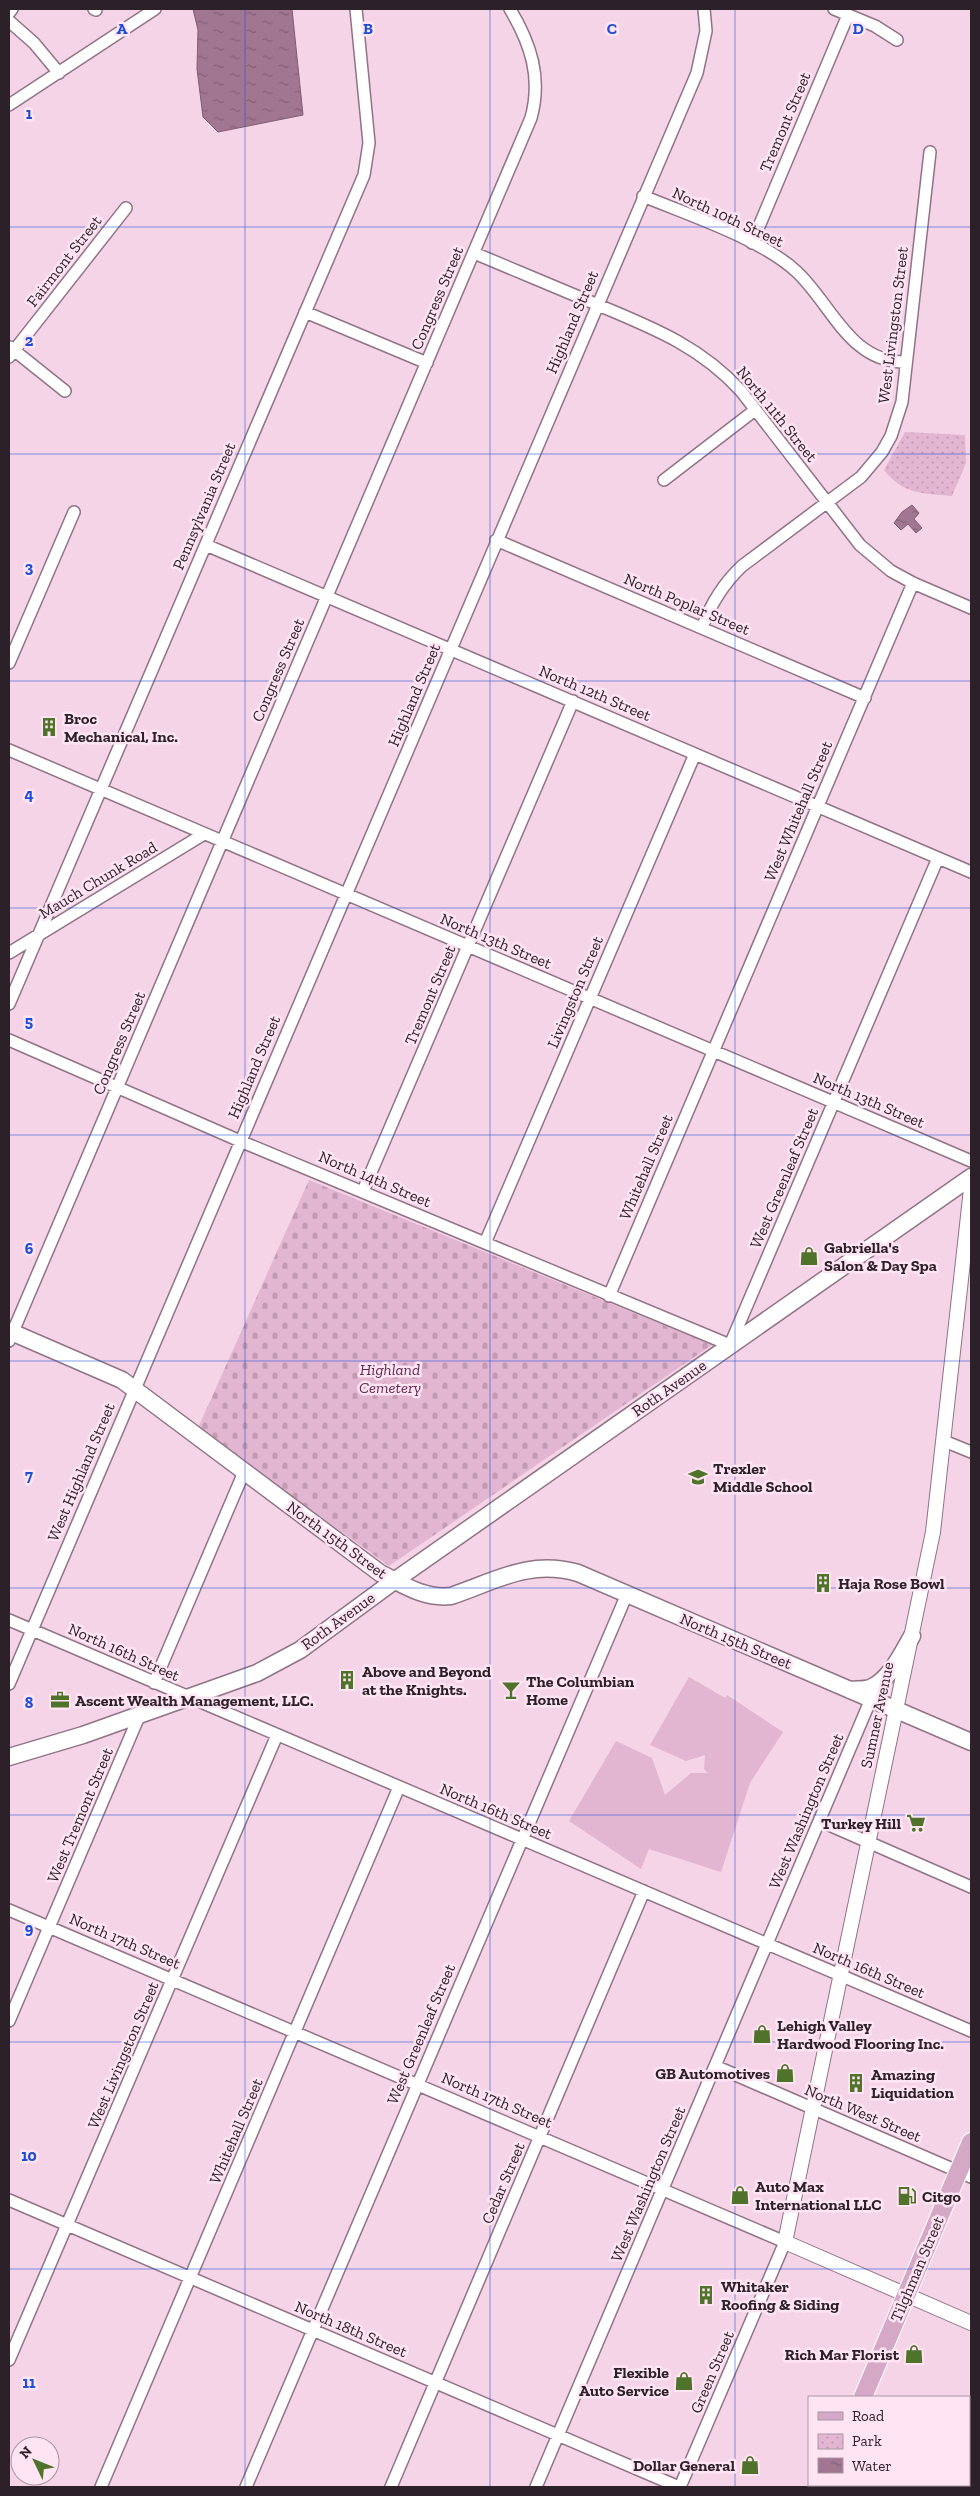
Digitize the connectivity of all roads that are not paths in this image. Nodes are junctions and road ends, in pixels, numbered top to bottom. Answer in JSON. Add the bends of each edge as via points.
{"nodes":[{"id":1,"x":12,"y":9,"type":"edge"},
{"id":2,"x":155,"y":9,"type":"edge"},
{"id":3,"x":356,"y":9,"type":"edge"},
{"id":4,"x":510,"y":9,"type":"edge"},
{"id":5,"x":704,"y":9,"type":"edge"},
{"id":6,"x":834,"y":9,"type":"edge"},
{"id":7,"x":9,"y":13,"type":"edge"},
{"id":8,"x":848,"y":14,"type":"junction"},
{"id":9,"x":9,"y":21,"type":"edge"},
{"id":10,"x":897,"y":40,"type":"dead end"},
{"id":11,"x":59,"y":73,"type":"junction"},
{"id":12,"x":9,"y":106,"type":"edge"},
{"id":13,"x":930,"y":152,"type":"dead end"},
{"id":14,"x":643,"y":196,"type":"junction"},
{"id":15,"x":126,"y":208,"type":"dead end"},
{"id":16,"x":752,"y":243,"type":"junction"},
{"id":17,"x":474,"y":253,"type":"junction"},
{"id":18,"x":597,"y":305,"type":"junction"},
{"id":19,"x":305,"y":312,"type":"junction"},
{"id":20,"x":10,"y":352,"type":"edge"},
{"id":21,"x":906,"y":362,"type":"junction"},
{"id":22,"x":427,"y":363,"type":"junction"},
{"id":23,"x":65,"y":391,"type":"dead end"},
{"id":24,"x":755,"y":410,"type":"junction"},
{"id":25,"x":664,"y":480,"type":"dead end"},
{"id":26,"x":826,"y":503,"type":"junction"},
{"id":27,"x":74,"y":512,"type":"dead end"},
{"id":28,"x":496,"y":540,"type":"junction"},
{"id":29,"x":206,"y":545,"type":"junction"},
{"id":30,"x":913,"y":583,"type":"junction"},
{"id":31,"x":327,"y":596,"type":"junction"},
{"id":32,"x":971,"y":608,"type":"edge"},
{"id":33,"x":702,"y":628,"type":"junction"},
{"id":34,"x":450,"y":649,"type":"junction"},
{"id":35,"x":9,"y":663,"type":"edge"},
{"id":36,"x":864,"y":698,"type":"junction"},
{"id":37,"x":573,"y":701,"type":"junction"},
{"id":38,"x":9,"y":750,"type":"edge"},
{"id":39,"x":695,"y":754,"type":"junction"},
{"id":40,"x":100,"y":789,"type":"junction"},
{"id":41,"x":818,"y":806,"type":"junction"},
{"id":42,"x":204,"y":834,"type":"junction"},
{"id":43,"x":222,"y":842,"type":"junction"},
{"id":44,"x":938,"y":858,"type":"junction"},
{"id":45,"x":971,"y":872,"type":"edge"},
{"id":46,"x":347,"y":894,"type":"junction"},
{"id":47,"x":38,"y":935,"type":"junction"},
{"id":48,"x":469,"y":947,"type":"junction"},
{"id":49,"x":9,"y":954,"type":"edge"},
{"id":50,"x":590,"y":999,"type":"junction"},
{"id":51,"x":9,"y":1004,"type":"edge"},
{"id":52,"x":9,"y":1040,"type":"edge"},
{"id":53,"x":712,"y":1052,"type":"junction"},
{"id":54,"x":117,"y":1088,"type":"junction"},
{"id":55,"x":834,"y":1103,"type":"junction"},
{"id":56,"x":240,"y":1141,"type":"junction"},
{"id":57,"x":971,"y":1161,"type":"edge"},
{"id":58,"x":971,"y":1177,"type":"edge"},
{"id":59,"x":971,"y":1189,"type":"edge"},
{"id":60,"x":363,"y":1191,"type":"junction"},
{"id":61,"x":485,"y":1243,"type":"junction"},
{"id":62,"x":609,"y":1296,"type":"junction"},
{"id":63,"x":10,"y":1335,"type":"edge"},
{"id":64,"x":730,"y":1345,"type":"junction"},
{"id":65,"x":133,"y":1389,"type":"junction"},
{"id":66,"x":944,"y":1441,"type":"junction"},
{"id":67,"x":971,"y":1452,"type":"edge"},
{"id":68,"x":244,"y":1472,"type":"junction"},
{"id":69,"x":394,"y":1580,"type":"junction"},
{"id":70,"x":627,"y":1594,"type":"junction"},
{"id":71,"x":9,"y":1620,"type":"edge"},
{"id":72,"x":32,"y":1630,"type":"junction"},
{"id":73,"x":912,"y":1636,"type":"junction"},
{"id":74,"x":154,"y":1683,"type":"junction"},
{"id":75,"x":9,"y":1684,"type":"edge"},
{"id":76,"x":850,"y":1690,"type":"junction"},
{"id":77,"x":187,"y":1698,"type":"junction"},
{"id":78,"x":871,"y":1699,"type":"junction"},
{"id":79,"x":896,"y":1710,"type":"junction"},
{"id":80,"x":140,"y":1714,"type":"junction"},
{"id":81,"x":277,"y":1735,"type":"junction"},
{"id":82,"x":971,"y":1742,"type":"edge"},
{"id":83,"x":9,"y":1757,"type":"edge"},
{"id":84,"x":399,"y":1786,"type":"junction"},
{"id":85,"x":820,"y":1821,"type":"junction"},
{"id":86,"x":521,"y":1839,"type":"junction"},
{"id":87,"x":868,"y":1842,"type":"junction"},
{"id":88,"x":971,"y":1887,"type":"edge"},
{"id":89,"x":644,"y":1891,"type":"junction"},
{"id":90,"x":9,"y":1910,"type":"edge"},
{"id":91,"x":49,"y":1928,"type":"junction"},
{"id":92,"x":767,"y":1944,"type":"junction"},
{"id":93,"x":841,"y":1975,"type":"junction"},
{"id":94,"x":173,"y":1980,"type":"junction"},
{"id":95,"x":9,"y":2021,"type":"edge"},
{"id":96,"x":971,"y":2031,"type":"edge"},
{"id":97,"x":296,"y":2032,"type":"junction"},
{"id":98,"x":715,"y":2066,"type":"junction"},
{"id":99,"x":417,"y":2085,"type":"junction"},
{"id":100,"x":812,"y":2109,"type":"junction"},
{"id":101,"x":539,"y":2138,"type":"junction"},
{"id":102,"x":971,"y":2142,"type":"edge"},
{"id":103,"x":965,"y":2174,"type":"edge"},
{"id":104,"x":662,"y":2190,"type":"junction"},
{"id":105,"x":9,"y":2200,"type":"edge"},
{"id":106,"x":67,"y":2225,"type":"junction"},
{"id":107,"x":785,"y":2242,"type":"junction"},
{"id":108,"x":191,"y":2277,"type":"junction"},
{"id":109,"x":907,"y":2296,"type":"junction"},
{"id":110,"x":971,"y":2323,"type":"edge"},
{"id":111,"x":313,"y":2330,"type":"junction"},
{"id":112,"x":9,"y":2360,"type":"edge"},
{"id":113,"x":435,"y":2383,"type":"junction"},
{"id":114,"x":863,"y":2396,"type":"edge"},
{"id":115,"x":559,"y":2435,"type":"junction"},
{"id":116,"x":100,"y":2487,"type":"edge"},
{"id":117,"x":246,"y":2487,"type":"edge"},
{"id":118,"x":391,"y":2487,"type":"edge"},
{"id":119,"x":536,"y":2487,"type":"edge"},
{"id":120,"x":680,"y":2487,"type":"edge"}],
"edges":[{"from":1,"to":7,"type":"street"},
{"from":2,"to":11,"type":"street"},
{"from":3,"to":19,"type":"street","name":"Pennsylvania Street","via":[[368,160]]},
{"from":4,"to":17,"type":"street","name":"Congress Street","via":[[524,36],[536,73],[535,106]]},
{"from":5,"to":14,"type":"street","name":"Highland Street","via":[[706,31],[697,73]]},
{"from":6,"to":8,"type":"street"},
{"from":8,"to":10,"type":"street"},
{"from":8,"to":16,"type":"street","name":"Tremont Street"},
{"from":9,"to":11,"type":"street","via":[[34,43]]},
{"from":11,"to":12,"type":"street"},
{"from":13,"to":21,"type":"street","name":"West Livingston Street"},
{"from":14,"to":16,"type":"street","name":"North 10th Street"},
{"from":14,"to":18,"type":"street","name":"Highland Street"},
{"from":15,"to":20,"type":"street","name":"Fairmont Street"},
{"from":16,"to":21,"type":"street","name":"North 10th Street","via":[[796,271],[860,348],[883,360]]},
{"from":17,"to":18,"type":"street","name":"North 11th Street"},
{"from":17,"to":22,"type":"street","name":"Congress Street"},
{"from":18,"to":24,"type":"street","name":"North 11th Street","via":[[666,334],[698,352],[727,376]]},
{"from":18,"to":28,"type":"street","name":"Highland Street"},
{"from":19,"to":22,"type":"street"},
{"from":19,"to":29,"type":"street","name":"Pennsylvania Street"},
{"from":20,"to":23,"type":"street"},
{"from":21,"to":26,"type":"street","name":"West Livingston Street","via":[[902,402],[882,452],[861,476]]},
{"from":22,"to":31,"type":"street","name":"Congress Street"},
{"from":24,"to":25,"type":"street"},
{"from":24,"to":26,"type":"street","name":"North 11th Street"},
{"from":26,"to":30,"type":"street","name":"North 11th Street","via":[[860,545],[891,571]]},
{"from":26,"to":33,"type":"street","name":"West Livingston Street","via":[[736,572],[719,592]]},
{"from":27,"to":35,"type":"street"},
{"from":28,"to":33,"type":"street","name":"North Poplar Street"},
{"from":28,"to":34,"type":"street","name":"Highland Street"},
{"from":29,"to":31,"type":"street","name":"North 12th Street"},
{"from":29,"to":40,"type":"street","name":"Pennsylvania Street"},
{"from":30,"to":32,"type":"street","name":"North 11th Street"},
{"from":30,"to":36,"type":"street","name":"West Whitehall Street"},
{"from":31,"to":34,"type":"street","name":"North 12th Street"},
{"from":31,"to":43,"type":"street","name":"Congress Street"},
{"from":33,"to":36,"type":"street","name":"North Poplar Street"},
{"from":34,"to":37,"type":"street","name":"North 12th Street"},
{"from":34,"to":46,"type":"street","name":"Highland Street"},
{"from":36,"to":41,"type":"street","name":"West Whitehall Street"},
{"from":37,"to":39,"type":"street","name":"North 12th Street"},
{"from":37,"to":48,"type":"street","name":"Tremont Street"},
{"from":38,"to":40,"type":"street","name":"North 13th Street"},
{"from":39,"to":41,"type":"street","name":"North 12th Street"},
{"from":39,"to":50,"type":"street","name":"Livingston Street"},
{"from":40,"to":42,"type":"street","name":"North 13th Street"},
{"from":40,"to":47,"type":"street","name":"Pennsylvania Street"},
{"from":41,"to":44,"type":"street","name":"North 12th Street"},
{"from":41,"to":53,"type":"street","name":"West Whitehall Street"},
{"from":42,"to":43,"type":"street","name":"North 13th Street"},
{"from":42,"to":47,"type":"street","name":"Mauch Chunk Road"},
{"from":43,"to":46,"type":"street","name":"North 13th Street"},
{"from":43,"to":54,"type":"street","name":"Congress Street"},
{"from":44,"to":45,"type":"street","name":"North 12th Street"},
{"from":44,"to":55,"type":"street","name":"West Greenleaf Street"},
{"from":46,"to":48,"type":"street","name":"North 13th Street"},
{"from":46,"to":56,"type":"street","name":"Highland Street"},
{"from":47,"to":49,"type":"street","name":"Mauch Chunk Road"},
{"from":47,"to":51,"type":"street","name":"Pennsylvania Street"},
{"from":48,"to":50,"type":"street","name":"North 13th Street"},
{"from":48,"to":60,"type":"street","name":"Tremont Street"},
{"from":50,"to":53,"type":"street","name":"North 13th Street"},
{"from":50,"to":61,"type":"street","name":"Livingston Street"},
{"from":52,"to":54,"type":"street","name":"North 14th Street"},
{"from":53,"to":55,"type":"street","name":"North 13th Street"},
{"from":53,"to":62,"type":"street","name":"Whitehall Street"},
{"from":54,"to":56,"type":"street","name":"North 14th Street"},
{"from":54,"to":63,"type":"street","name":"Congress Street"},
{"from":55,"to":57,"type":"street","name":"North 13th Street"},
{"from":55,"to":64,"type":"street","name":"West Greenleaf Street"},
{"from":56,"to":60,"type":"street","name":"North 14th Street"},
{"from":56,"to":65,"type":"street","name":"Highland Street"},
{"from":58,"to":64,"type":"main road","name":"Roth Avenue"},
{"from":59,"to":66,"type":"street","name":"Sumner Avenue"},
{"from":60,"to":61,"type":"street","name":"North 14th Street"},
{"from":61,"to":62,"type":"street","name":"North 14th Street"},
{"from":62,"to":64,"type":"street","name":"North 14th Street"},
{"from":63,"to":65,"type":"main road","name":"North 15th Street","via":[[122,1380]]},
{"from":64,"to":69,"type":"main road","name":"Roth Avenue"},
{"from":65,"to":68,"type":"main road","name":"North 15th Street"},
{"from":65,"to":72,"type":"street","name":"West Highland Street"},
{"from":66,"to":67,"type":"street"},
{"from":66,"to":73,"type":"street","name":"Sumner Avenue","via":[[933,1532]]},
{"from":68,"to":69,"type":"main road","name":"North 15th Street"},
{"from":68,"to":74,"type":"street"},
{"from":69,"to":70,"type":"main road","name":"North 15th Street","via":[[418,1593],[451,1596],[523,1570],[550,1567],[578,1573]]},
{"from":69,"to":77,"type":"main road","name":"Roth Avenue","via":[[280,1662]]},
{"from":70,"to":76,"type":"main road","name":"North 15th Street"},
{"from":70,"to":86,"type":"street","name":"West Greenleaf Street"},
{"from":71,"to":72,"type":"street","name":"North 16th Street"},
{"from":72,"to":74,"type":"street","name":"North 16th Street"},
{"from":72,"to":75,"type":"street"},
{"from":73,"to":76,"type":"main road","via":[[881,1681],[870,1688]]},
{"from":73,"to":79,"type":"street","name":"Sumner Avenue"},
{"from":74,"to":77,"type":"street","name":"North 16th Street"},
{"from":76,"to":78,"type":"main road","name":"North 15th Street"},
{"from":77,"to":80,"type":"main road","name":"Roth Avenue"},
{"from":77,"to":81,"type":"street","name":"North 16th Street"},
{"from":78,"to":79,"type":"main road","name":"North 15th Street"},
{"from":78,"to":85,"type":"street","name":"West Washington Street"},
{"from":79,"to":82,"type":"main road","name":"North 15th Street"},
{"from":79,"to":87,"type":"street","name":"Sumner Avenue"},
{"from":80,"to":83,"type":"main road","name":"Roth Avenue"},
{"from":80,"to":91,"type":"street","name":"West Tremont Street"},
{"from":81,"to":84,"type":"street","name":"North 16th Street"},
{"from":81,"to":94,"type":"street","name":"West Livingston Street"},
{"from":84,"to":86,"type":"street","name":"North 16th Street"},
{"from":84,"to":97,"type":"street","name":"Whitehall Street"},
{"from":85,"to":87,"type":"street"},
{"from":85,"to":92,"type":"street","name":"West Washington Street"},
{"from":86,"to":89,"type":"street","name":"North 16th Street"},
{"from":86,"to":99,"type":"street","name":"West Greenleaf Street"},
{"from":87,"to":88,"type":"street"},
{"from":87,"to":93,"type":"street","name":"Sumner Avenue"},
{"from":89,"to":92,"type":"street","name":"North 16th Street"},
{"from":89,"to":101,"type":"street","name":"Cedar Street"},
{"from":90,"to":91,"type":"street","name":"North 17th Street"},
{"from":91,"to":94,"type":"street","name":"North 17th Street"},
{"from":91,"to":95,"type":"street"},
{"from":92,"to":93,"type":"street","name":"North 16th Street"},
{"from":92,"to":98,"type":"street","name":"West Washington Street"},
{"from":93,"to":96,"type":"street","name":"North 16th Street"},
{"from":93,"to":100,"type":"street","name":"Sumner Avenue"},
{"from":94,"to":97,"type":"street","name":"North 17th Street"},
{"from":94,"to":106,"type":"street","name":"West Livingston Street"},
{"from":97,"to":99,"type":"street","name":"North 17th Street"},
{"from":97,"to":108,"type":"street","name":"Whitehall Street"},
{"from":98,"to":100,"type":"street","name":"North West Street"},
{"from":98,"to":104,"type":"street","name":"West Washington Street"},
{"from":99,"to":101,"type":"street","name":"North 17th Street"},
{"from":99,"to":111,"type":"street","name":"West Greenleaf Street"},
{"from":100,"to":103,"type":"street","name":"North West Street"},
{"from":100,"to":107,"type":"street","name":"Sumner Avenue"},
{"from":101,"to":104,"type":"street","name":"North 17th Street"},
{"from":101,"to":113,"type":"street","name":"Cedar Street"},
{"from":102,"to":103,"type":"main road","name":"Tilghman Street"},
{"from":103,"to":109,"type":"main road","name":"Tilghman Street"},
{"from":104,"to":107,"type":"street","name":"North 17th Street"},
{"from":104,"to":115,"type":"street","name":"West Washington Street"},
{"from":105,"to":106,"type":"street","name":"North 18th Street"},
{"from":106,"to":108,"type":"street","name":"North 18th Street"},
{"from":106,"to":112,"type":"street","name":"West Livingston Street"},
{"from":107,"to":109,"type":"street","name":"North 17th Street"},
{"from":107,"to":120,"type":"street","name":"Green Street"},
{"from":108,"to":111,"type":"street","name":"North 18th Street"},
{"from":108,"to":116,"type":"street","name":"Whitehall Street"},
{"from":109,"to":110,"type":"street","name":"North 17th Street"},
{"from":109,"to":114,"type":"main road","name":"Tilghman Street"},
{"from":111,"to":113,"type":"street","name":"North 18th Street"},
{"from":111,"to":117,"type":"street","name":"West Greenleaf Street"},
{"from":113,"to":115,"type":"street","name":"North 18th Street"},
{"from":113,"to":118,"type":"street","name":"Cedar Street"},
{"from":115,"to":119,"type":"street","name":"West Washington Street"},
{"from":115,"to":120,"type":"street","name":"North 18th Street"}]}
